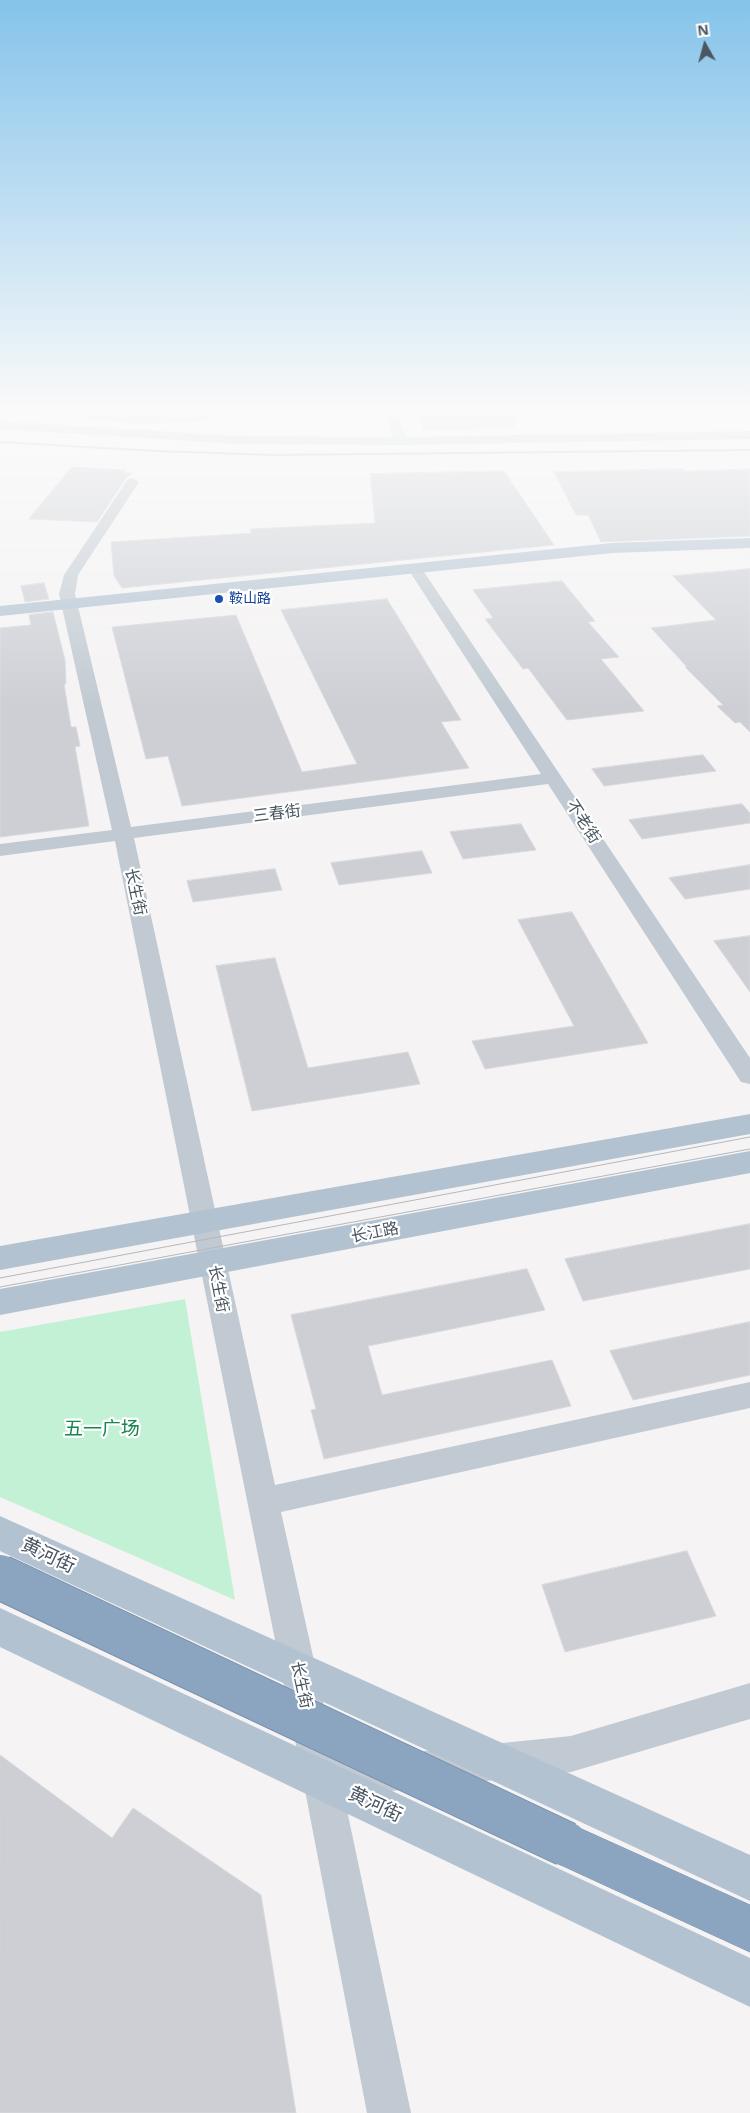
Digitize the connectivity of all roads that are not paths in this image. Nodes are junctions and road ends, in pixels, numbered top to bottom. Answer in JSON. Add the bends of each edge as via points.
{"nodes":[{"id":1,"x":115,"y":509,"type":"edge"},
{"id":2,"x":750,"y":543,"type":"edge"},
{"id":3,"x":750,"y":554,"type":"edge"},
{"id":4,"x":417,"y":572,"type":"junction"},
{"id":5,"x":72,"y":608,"type":"junction"},
{"id":6,"x":0,"y":611,"type":"edge"},
{"id":7,"x":0,"y":618,"type":"edge"},
{"id":8,"x":554,"y":778,"type":"junction"},
{"id":9,"x":123,"y":834,"type":"junction"},
{"id":10,"x":0,"y":850,"type":"edge"},
{"id":11,"x":750,"y":1076,"type":"edge"},
{"id":12,"x":750,"y":1124,"type":"edge"},
{"id":13,"x":750,"y":1162,"type":"edge"},
{"id":14,"x":205,"y":1221,"type":"junction"},
{"id":15,"x":0,"y":1258,"type":"edge"},
{"id":16,"x":214,"y":1264,"type":"junction"},
{"id":17,"x":0,"y":1302,"type":"edge"},
{"id":18,"x":750,"y":1395,"type":"edge"},
{"id":19,"x":264,"y":1502,"type":"junction"},
{"id":20,"x":0,"y":1534,"type":"edge"},
{"id":21,"x":0,"y":1577,"type":"edge"},
{"id":22,"x":0,"y":1627,"type":"edge"},
{"id":23,"x":298,"y":1671,"type":"junction"},
{"id":24,"x":750,"y":1701,"type":"edge"},
{"id":25,"x":496,"y":1762,"type":"junction"},
{"id":26,"x":322,"y":1780,"type":"junction"},
{"id":27,"x":750,"y":1878,"type":"edge"},
{"id":28,"x":750,"y":1929,"type":"edge"},
{"id":29,"x":750,"y":1983,"type":"edge"},
{"id":30,"x":389,"y":2113,"type":"edge"}],
"edges":[{"from":1,"to":5,"type":"street","name":"长生街","via":[[71,575],[67,594]]},
{"from":2,"to":4,"type":"main road","via":[[612,548]]},
{"from":3,"to":4,"type":"main road"},
{"from":4,"to":5,"type":"main road"},
{"from":4,"to":8,"type":"street","name":"不老街"},
{"from":5,"to":6,"type":"main road"},
{"from":5,"to":7,"type":"main road"},
{"from":5,"to":9,"type":"street","name":"长生街"},
{"from":8,"to":9,"type":"street","name":"三春街"},
{"from":8,"to":11,"type":"street","name":"不老街"},
{"from":9,"to":10,"type":"street","name":"三春街"},
{"from":9,"to":14,"type":"street","name":"长生街"},
{"from":12,"to":14,"type":"main road"},
{"from":13,"to":16,"type":"main road","name":"长江路"},
{"from":14,"to":15,"type":"main road"},
{"from":14,"to":16,"type":"street","name":"长生街"},
{"from":16,"to":17,"type":"main road","name":"长江路"},
{"from":16,"to":19,"type":"street","name":"长生街"},
{"from":18,"to":19,"type":"street"},
{"from":19,"to":23,"type":"street","name":"长生街"},
{"from":20,"to":23,"type":"main road","name":"黄河街"},
{"from":21,"to":28,"type":"highway","bridge":true},
{"from":22,"to":26,"type":"main road","name":"黄河街"},
{"from":23,"to":25,"type":"main road","name":"黄河街"},
{"from":23,"to":26,"type":"street","name":"长生街"},
{"from":24,"to":25,"type":"street","via":[[570,1754]]},
{"from":25,"to":26,"type":"street"},
{"from":25,"to":27,"type":"main road","name":"黄河街"},
{"from":26,"to":29,"type":"main road","name":"黄河街"},
{"from":26,"to":30,"type":"street","name":"长生街"}]}
